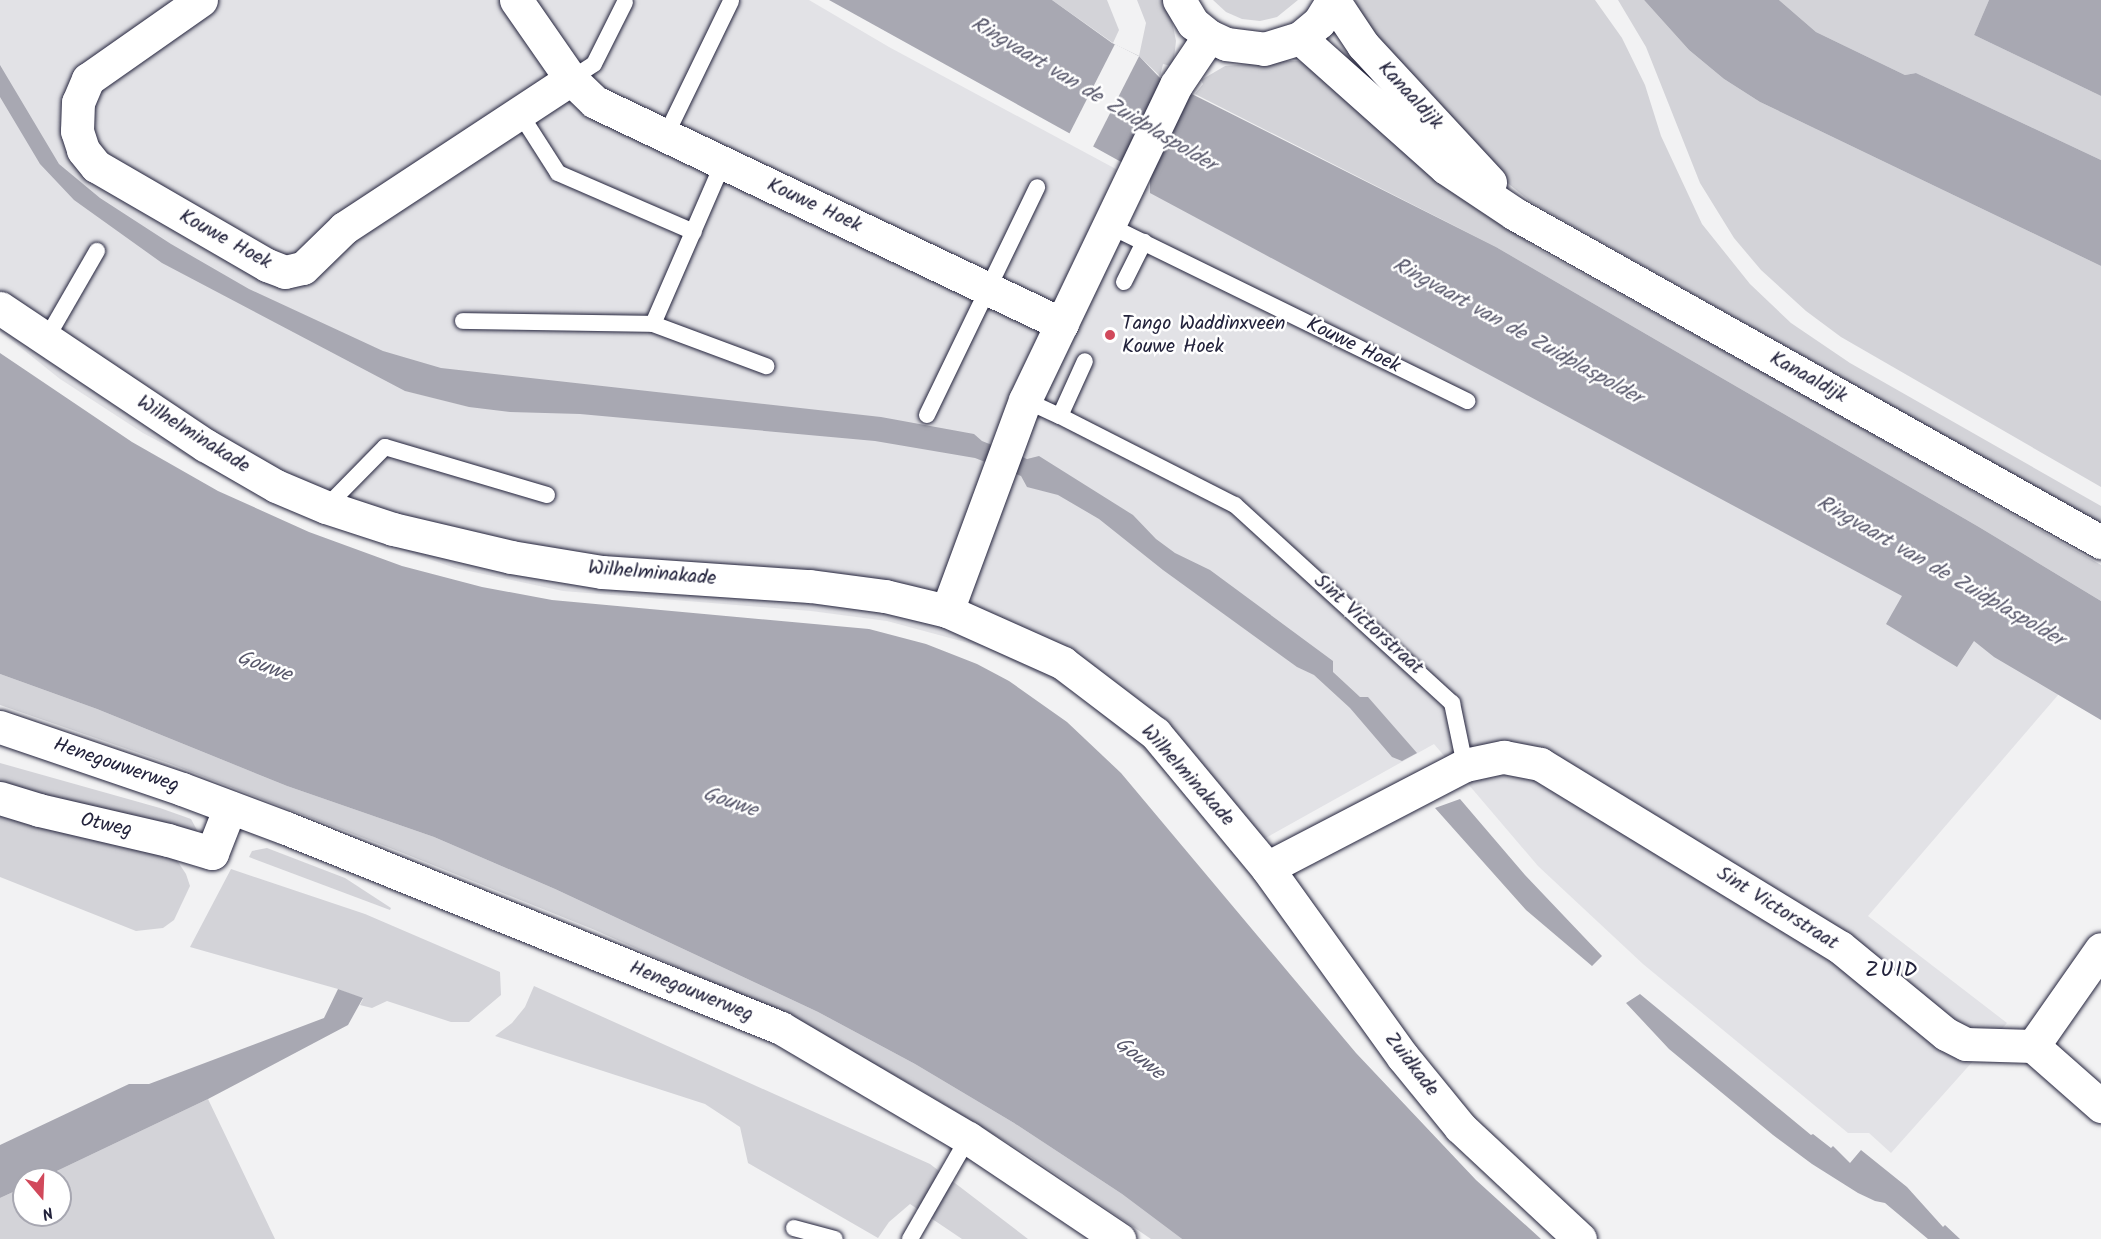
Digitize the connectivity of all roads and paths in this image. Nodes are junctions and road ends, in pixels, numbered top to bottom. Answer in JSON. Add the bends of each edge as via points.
{"nodes":[{"id":1,"x":201,"y":0,"type":"edge"},
{"id":2,"x":516,"y":0,"type":"edge"},
{"id":3,"x":1179,"y":0,"type":"edge"},
{"id":4,"x":1333,"y":0,"type":"edge"},
{"id":5,"x":731,"y":1,"type":"edge"},
{"id":6,"x":625,"y":2,"type":"dead end"},
{"id":7,"x":1209,"y":36,"type":"junction"},
{"id":8,"x":1300,"y":38,"type":"junction"},
{"id":9,"x":571,"y":79,"type":"junction"},
{"id":10,"x":519,"y":112,"type":"junction"},
{"id":11,"x":666,"y":135,"type":"junction"},
{"id":12,"x":723,"y":163,"type":"junction"},
{"id":13,"x":1037,"y":187,"type":"dead end"},
{"id":14,"x":1515,"y":214,"type":"junction"},
{"id":15,"x":1110,"y":226,"type":"junction"},
{"id":16,"x":694,"y":232,"type":"junction"},
{"id":17,"x":1144,"y":242,"type":"junction"},
{"id":18,"x":97,"y":251,"type":"dead end"},
{"id":19,"x":1124,"y":282,"type":"dead end"},
{"id":20,"x":987,"y":287,"type":"junction"},
{"id":21,"x":0,"y":309,"type":"edge"},
{"id":22,"x":463,"y":321,"type":"dead end"},
{"id":23,"x":653,"y":324,"type":"junction"},
{"id":24,"x":1062,"y":324,"type":"junction"},
{"id":25,"x":45,"y":340,"type":"junction"},
{"id":26,"x":1085,"y":362,"type":"dead end"},
{"id":27,"x":766,"y":366,"type":"dead end"},
{"id":28,"x":1025,"y":400,"type":"junction"},
{"id":29,"x":1468,"y":401,"type":"dead end"},
{"id":30,"x":927,"y":415,"type":"dead end"},
{"id":31,"x":1060,"y":416,"type":"junction"},
{"id":32,"x":547,"y":495,"type":"dead end"},
{"id":33,"x":326,"y":507,"type":"junction"},
{"id":34,"x":2101,"y":542,"type":"edge"},
{"id":35,"x":946,"y":611,"type":"junction"},
{"id":36,"x":0,"y":727,"type":"edge"},
{"id":37,"x":1455,"y":769,"type":"junction"},
{"id":38,"x":0,"y":798,"type":"edge"},
{"id":39,"x":230,"y":807,"type":"junction"},
{"id":40,"x":1267,"y":868,"type":"junction"},
{"id":41,"x":2101,"y":949,"type":"edge"},
{"id":42,"x":2033,"y":1046,"type":"junction"},
{"id":43,"x":2101,"y":1106,"type":"edge"},
{"id":44,"x":968,"y":1138,"type":"junction"},
{"id":45,"x":794,"y":1228,"type":"dead end"},
{"id":46,"x":836,"y":1239,"type":"edge"},
{"id":47,"x":910,"y":1239,"type":"edge"},
{"id":48,"x":1119,"y":1239,"type":"edge"},
{"id":49,"x":1580,"y":1239,"type":"edge"}],
"edges":[{"from":1,"to":10,"type":"street","name":"Kouwe Hoek","via":[[88,79],[78,102],[78,131],[83,150],[96,166],[285,272],[303,268],[344,228]]},
{"from":2,"to":9,"type":"street","name":"Kouwe Hoek"},
{"from":3,"to":7,"type":"street","via":[[1193,23]]},
{"from":4,"to":8,"type":"street","via":[[1319,22]]},
{"from":4,"to":14,"type":"street","name":"Kanaaldijk","via":[[1363,45]]},
{"from":5,"to":11,"type":"lane"},
{"from":6,"to":9,"type":"lane","via":[[594,64]]},
{"from":7,"to":8,"type":"street","via":[[1226,44],[1264,49]]},
{"from":7,"to":15,"type":"street","via":[[1176,85]]},
{"from":8,"to":14,"type":"street","name":"Kanaaldijk","via":[[1446,168]]},
{"from":9,"to":10,"type":"street","name":"Kouwe Hoek"},
{"from":9,"to":11,"type":"street","name":"Kouwe Hoek","via":[[595,102]]},
{"from":10,"to":16,"type":"lane","via":[[558,173]]},
{"from":11,"to":12,"type":"street","name":"Kouwe Hoek"},
{"from":12,"to":16,"type":"lane"},
{"from":12,"to":20,"type":"street","name":"Kouwe Hoek"},
{"from":13,"to":20,"type":"lane"},
{"from":14,"to":34,"type":"street","name":"Kanaaldijk"},
{"from":15,"to":17,"type":"lane","name":"Kouwe Hoek"},
{"from":15,"to":24,"type":"street"},
{"from":16,"to":23,"type":"lane"},
{"from":17,"to":19,"type":"lane"},
{"from":17,"to":29,"type":"lane","name":"Kouwe Hoek"},
{"from":18,"to":25,"type":"lane"},
{"from":20,"to":24,"type":"street","name":"Kouwe Hoek"},
{"from":20,"to":30,"type":"lane"},
{"from":21,"to":25,"type":"street","name":"Wilhelminakade"},
{"from":22,"to":23,"type":"lane"},
{"from":23,"to":27,"type":"lane"},
{"from":24,"to":28,"type":"street"},
{"from":25,"to":33,"type":"street","name":"Wilhelminakade","via":[[205,445],[276,486]]},
{"from":26,"to":31,"type":"lane"},
{"from":28,"to":31,"type":"lane","name":"Sint Victorstraat"},
{"from":28,"to":35,"type":"street"},
{"from":31,"to":37,"type":"lane","name":"Sint Victorstraat","via":[[1235,505],[1452,702]]},
{"from":32,"to":33,"type":"lane","via":[[385,447]]},
{"from":33,"to":35,"type":"street","name":"Wilhelminakade","via":[[393,530],[557,565],[602,572],[810,586],[885,596]]},
{"from":35,"to":40,"type":"street","name":"Wilhelminakade","via":[[1063,663],[1155,733]]},
{"from":36,"to":39,"type":"street","name":"Henegouwerweg"},
{"from":37,"to":40,"type":"street","name":"Sint Victorstraat"},
{"from":37,"to":42,"type":"street","name":"Sint Victorstraat","via":[[1504,757],[1540,764],[1840,947],[1946,1034],[1966,1044]]},
{"from":38,"to":39,"type":"street","name":"Otweg","via":[[212,853]]},
{"from":39,"to":44,"type":"street","name":"Henegouwerweg","via":[[781,1028]]},
{"from":40,"to":49,"type":"street","name":"Zuidkade","via":[[1403,1057],[1460,1127]]},
{"from":41,"to":42,"type":"street"},
{"from":42,"to":43,"type":"street"},
{"from":44,"to":47,"type":"lane"},
{"from":44,"to":48,"type":"street","name":"Henegouwerweg"},
{"from":45,"to":46,"type":"lane"}]}
